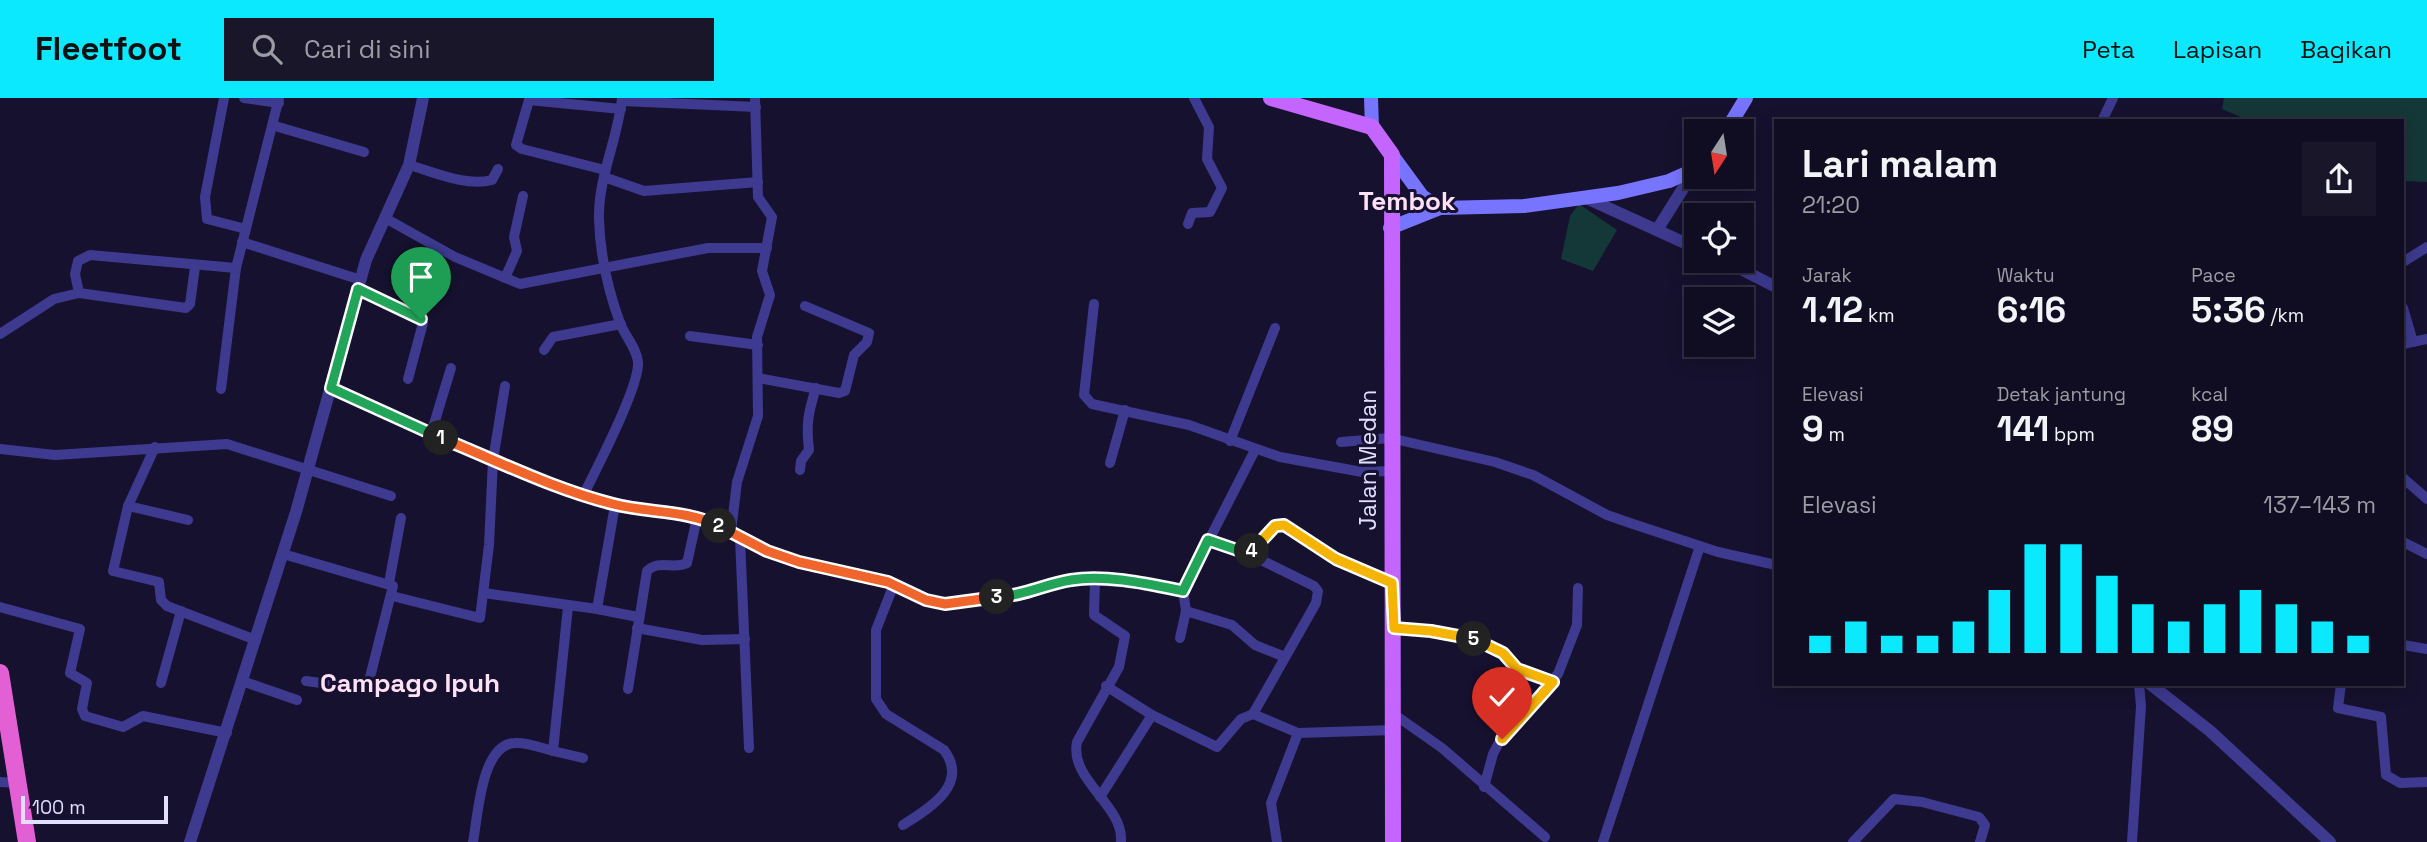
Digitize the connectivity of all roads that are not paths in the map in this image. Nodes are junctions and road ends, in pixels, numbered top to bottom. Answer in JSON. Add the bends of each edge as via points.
{"nodes":[{"id":1,"x":224,"y":98,"type":"edge"},
{"id":2,"x":244,"y":98,"type":"edge"},
{"id":3,"x":423,"y":98,"type":"edge"},
{"id":4,"x":1194,"y":98,"type":"edge"},
{"id":5,"x":1271,"y":98,"type":"edge"},
{"id":6,"x":1371,"y":98,"type":"edge"},
{"id":7,"x":1746,"y":98,"type":"edge"},
{"id":8,"x":2113,"y":98,"type":"edge"},
{"id":9,"x":279,"y":101,"type":"edge"},
{"id":10,"x":622,"y":103,"type":"edge"},
{"id":11,"x":756,"y":103,"type":"edge"},
{"id":12,"x":1733,"y":119,"type":"edge"},
{"id":13,"x":2103,"y":119,"type":"edge"},
{"id":14,"x":275,"y":126,"type":"junction"},
{"id":15,"x":1372,"y":127,"type":"junction"},
{"id":16,"x":364,"y":152,"type":"dead end"},
{"id":17,"x":1392,"y":155,"type":"junction"},
{"id":18,"x":409,"y":165,"type":"junction"},
{"id":19,"x":498,"y":169,"type":"dead end"},
{"id":20,"x":605,"y":174,"type":"junction"},
{"id":21,"x":1684,"y":174,"type":"edge"},
{"id":22,"x":758,"y":182,"type":"junction"},
{"id":23,"x":1684,"y":187,"type":"edge"},
{"id":24,"x":523,"y":196,"type":"dead end"},
{"id":25,"x":1584,"y":197,"type":"junction"},
{"id":26,"x":1440,"y":208,"type":"junction"},
{"id":27,"x":385,"y":218,"type":"junction"},
{"id":28,"x":1188,"y":224,"type":"dead end"},
{"id":29,"x":1390,"y":228,"type":"junction"},
{"id":30,"x":246,"y":229,"type":"junction"},
{"id":31,"x":1657,"y":230,"type":"junction"},
{"id":32,"x":242,"y":242,"type":"junction"},
{"id":33,"x":1684,"y":242,"type":"edge"},
{"id":34,"x":2427,"y":247,"type":"edge"},
{"id":35,"x":767,"y":248,"type":"junction"},
{"id":36,"x":2404,"y":261,"type":"edge"},
{"id":37,"x":195,"y":267,"type":"junction"},
{"id":38,"x":236,"y":268,"type":"junction"},
{"id":39,"x":604,"y":269,"type":"junction"},
{"id":40,"x":1749,"y":273,"type":"edge"},
{"id":41,"x":505,"y":278,"type":"junction"},
{"id":42,"x":359,"y":285,"type":"junction"},
{"id":43,"x":1774,"y":286,"type":"edge"},
{"id":44,"x":79,"y":293,"type":"junction"},
{"id":45,"x":1094,"y":304,"type":"dead end"},
{"id":46,"x":805,"y":306,"type":"dead end"},
{"id":47,"x":2404,"y":315,"type":"edge"},
{"id":48,"x":621,"y":324,"type":"junction"},
{"id":49,"x":1275,"y":328,"type":"dead end"},
{"id":50,"x":0,"y":334,"type":"edge"},
{"id":51,"x":690,"y":336,"type":"dead end"},
{"id":52,"x":2427,"y":339,"type":"edge"},
{"id":53,"x":2408,"y":343,"type":"edge"},
{"id":54,"x":758,"y":345,"type":"junction"},
{"id":55,"x":544,"y":350,"type":"dead end"},
{"id":56,"x":451,"y":368,"type":"dead end"},
{"id":57,"x":762,"y":378,"type":"junction"},
{"id":58,"x":408,"y":379,"type":"dead end"},
{"id":59,"x":505,"y":386,"type":"dead end"},
{"id":60,"x":331,"y":388,"type":"junction"},
{"id":61,"x":816,"y":388,"type":"junction"},
{"id":62,"x":221,"y":389,"type":"dead end"},
{"id":63,"x":1125,"y":410,"type":"junction"},
{"id":64,"x":431,"y":433,"type":"junction"},
{"id":65,"x":1390,"y":438,"type":"junction"},
{"id":66,"x":1230,"y":440,"type":"junction"},
{"id":67,"x":1340,"y":442,"type":"dead end"},
{"id":68,"x":155,"y":447,"type":"junction"},
{"id":69,"x":0,"y":449,"type":"edge"},
{"id":70,"x":1255,"y":450,"type":"junction"},
{"id":71,"x":493,"y":460,"type":"junction"},
{"id":72,"x":1110,"y":463,"type":"dead end"},
{"id":73,"x":800,"y":470,"type":"dead end"},
{"id":74,"x":308,"y":471,"type":"junction"},
{"id":75,"x":1390,"y":471,"type":"junction"},
{"id":76,"x":2404,"y":479,"type":"edge"},
{"id":77,"x":391,"y":496,"type":"dead end"},
{"id":78,"x":583,"y":496,"type":"junction"},
{"id":79,"x":2427,"y":499,"type":"edge"},
{"id":80,"x":615,"y":505,"type":"junction"},
{"id":81,"x":128,"y":506,"type":"junction"},
{"id":82,"x":401,"y":518,"type":"dead end"},
{"id":83,"x":697,"y":518,"type":"junction"},
{"id":84,"x":188,"y":520,"type":"dead end"},
{"id":85,"x":736,"y":535,"type":"junction"},
{"id":86,"x":1208,"y":540,"type":"junction"},
{"id":87,"x":2404,"y":542,"type":"edge"},
{"id":88,"x":1700,"y":546,"type":"junction"},
{"id":89,"x":283,"y":554,"type":"junction"},
{"id":90,"x":1249,"y":554,"type":"junction"},
{"id":91,"x":2427,"y":554,"type":"edge"},
{"id":92,"x":1774,"y":564,"type":"edge"},
{"id":93,"x":1094,"y":580,"type":"junction"},
{"id":94,"x":389,"y":583,"type":"junction"},
{"id":95,"x":1392,"y":583,"type":"junction"},
{"id":96,"x":894,"y":584,"type":"junction"},
{"id":97,"x":1577,"y":588,"type":"dead end"},
{"id":98,"x":1183,"y":591,"type":"junction"},
{"id":99,"x":484,"y":593,"type":"junction"},
{"id":100,"x":392,"y":596,"type":"junction"},
{"id":101,"x":0,"y":607,"type":"edge"},
{"id":102,"x":568,"y":607,"type":"junction"},
{"id":103,"x":597,"y":609,"type":"junction"},
{"id":104,"x":181,"y":611,"type":"junction"},
{"id":105,"x":1186,"y":611,"type":"junction"},
{"id":106,"x":637,"y":622,"type":"junction"},
{"id":107,"x":1394,"y":628,"type":"junction"},
{"id":108,"x":745,"y":639,"type":"junction"},
{"id":109,"x":1180,"y":639,"type":"dead end"},
{"id":110,"x":256,"y":640,"type":"junction"},
{"id":111,"x":2404,"y":645,"type":"edge"},
{"id":112,"x":2427,"y":649,"type":"edge"},
{"id":113,"x":1285,"y":657,"type":"junction"},
{"id":114,"x":0,"y":673,"type":"edge"},
{"id":115,"x":242,"y":681,"type":"junction"},
{"id":116,"x":306,"y":681,"type":"dead end"},
{"id":117,"x":1553,"y":682,"type":"junction"},
{"id":118,"x":160,"y":683,"type":"dead end"},
{"id":119,"x":1107,"y":686,"type":"junction"},
{"id":120,"x":2139,"y":686,"type":"edge"},
{"id":121,"x":2153,"y":686,"type":"edge"},
{"id":122,"x":2341,"y":686,"type":"edge"},
{"id":123,"x":628,"y":689,"type":"dead end"},
{"id":124,"x":297,"y":700,"type":"dead end"},
{"id":125,"x":1253,"y":713,"type":"junction"},
{"id":126,"x":1152,"y":715,"type":"junction"},
{"id":127,"x":1395,"y":722,"type":"junction"},
{"id":128,"x":226,"y":733,"type":"junction"},
{"id":129,"x":1298,"y":733,"type":"junction"},
{"id":130,"x":749,"y":748,"type":"dead end"},
{"id":131,"x":553,"y":751,"type":"junction"},
{"id":132,"x":583,"y":758,"type":"dead end"},
{"id":133,"x":0,"y":782,"type":"edge"},
{"id":134,"x":2427,"y":782,"type":"edge"},
{"id":135,"x":19,"y":783,"type":"junction"},
{"id":136,"x":1484,"y":787,"type":"junction"},
{"id":137,"x":1100,"y":797,"type":"junction"},
{"id":138,"x":902,"y":824,"type":"dead end"},
{"id":139,"x":1545,"y":837,"type":"dead end"},
{"id":140,"x":27,"y":842,"type":"edge"},
{"id":141,"x":190,"y":842,"type":"edge"},
{"id":142,"x":473,"y":842,"type":"edge"},
{"id":143,"x":1121,"y":842,"type":"edge"},
{"id":144,"x":1277,"y":842,"type":"edge"},
{"id":145,"x":1393,"y":842,"type":"edge"},
{"id":146,"x":1603,"y":842,"type":"edge"},
{"id":147,"x":1853,"y":842,"type":"edge"},
{"id":148,"x":1980,"y":842,"type":"edge"},
{"id":149,"x":2132,"y":842,"type":"edge"},
{"id":150,"x":2330,"y":842,"type":"edge"}],
"edges":[{"from":1,"to":30,"type":"street","via":[[205,198],[206,219]]},
{"from":2,"to":9,"type":"street"},
{"from":3,"to":18,"type":"street"},
{"from":4,"to":28,"type":"street","via":[[1209,127],[1206,159],[1222,188],[1210,212],[1192,213]]},
{"from":5,"to":15,"type":"main road"},
{"from":6,"to":15,"type":"main road"},
{"from":7,"to":12,"type":"main road"},
{"from":8,"to":13,"type":"street"},
{"from":9,"to":14,"type":"street"},
{"from":10,"to":11,"type":"street"},
{"from":10,"to":20,"type":"street"},
{"from":10,"to":20,"type":"street","via":[[529,100],[518,135],[519,148]]},
{"from":11,"to":22,"type":"street"},
{"from":14,"to":16,"type":"street"},
{"from":14,"to":30,"type":"street"},
{"from":15,"to":17,"type":"main road"},
{"from":17,"to":26,"type":"main road","via":[[1422,196]]},
{"from":17,"to":29,"type":"main road","name":"Jalan Medan"},
{"from":18,"to":19,"type":"street","via":[[460,180],[492,180]]},
{"from":18,"to":27,"type":"street"},
{"from":20,"to":22,"type":"street","via":[[644,191]]},
{"from":20,"to":39,"type":"street","via":[[599,219]]},
{"from":21,"to":25,"type":"main road","via":[[1646,188]]},
{"from":22,"to":35,"type":"street","via":[[758,197],[772,217]]},
{"from":23,"to":31,"type":"street"},
{"from":24,"to":41,"type":"street","via":[[514,237],[517,251]]},
{"from":25,"to":26,"type":"main road","via":[[1524,206]]},
{"from":25,"to":31,"type":"street"},
{"from":26,"to":29,"type":"main road"},
{"from":27,"to":41,"type":"street","via":[[455,257]]},
{"from":27,"to":42,"type":"street"},
{"from":29,"to":65,"type":"main road","name":"Jalan Medan"},
{"from":30,"to":32,"type":"street"},
{"from":31,"to":33,"type":"street"},
{"from":32,"to":38,"type":"street"},
{"from":32,"to":42,"type":"street"},
{"from":34,"to":36,"type":"street"},
{"from":35,"to":39,"type":"street","via":[[708,248]]},
{"from":35,"to":54,"type":"street","via":[[763,276],[770,295]]},
{"from":37,"to":38,"type":"street"},
{"from":37,"to":44,"type":"street","via":[[186,308]]},
{"from":37,"to":44,"type":"street","via":[[83,256],[75,274]]},
{"from":38,"to":62,"type":"street"},
{"from":39,"to":41,"type":"street","via":[[527,283]]},
{"from":39,"to":48,"type":"street"},
{"from":40,"to":43,"type":"street"},
{"from":42,"to":58,"type":"street","via":[[423,323]]},
{"from":42,"to":60,"type":"street"},
{"from":44,"to":50,"type":"street","via":[[54,299]]},
{"from":45,"to":63,"type":"street","via":[[1084,395],[1092,404]]},
{"from":46,"to":61,"type":"street","via":[[869,333],[854,355],[845,391]]},
{"from":47,"to":53,"type":"street"},
{"from":48,"to":55,"type":"street","via":[[553,337]]},
{"from":48,"to":78,"type":"street","via":[[637,369],[622,414]]},
{"from":49,"to":66,"type":"street"},
{"from":51,"to":54,"type":"street"},
{"from":52,"to":53,"type":"street"},
{"from":54,"to":57,"type":"street"},
{"from":56,"to":64,"type":"street"},
{"from":57,"to":61,"type":"street"},
{"from":57,"to":85,"type":"street","via":[[758,416],[737,482]]},
{"from":59,"to":71,"type":"street"},
{"from":60,"to":64,"type":"street"},
{"from":60,"to":74,"type":"street"},
{"from":61,"to":73,"type":"street","via":[[807,416],[809,450]]},
{"from":63,"to":66,"type":"street"},
{"from":63,"to":72,"type":"street"},
{"from":64,"to":71,"type":"street"},
{"from":65,"to":67,"type":"street"},
{"from":65,"to":75,"type":"main road","name":"Jalan Medan"},
{"from":65,"to":88,"type":"street","via":[[1519,469],[1607,515]]},
{"from":66,"to":70,"type":"street"},
{"from":68,"to":69,"type":"street","via":[[55,455]]},
{"from":68,"to":74,"type":"street","via":[[227,444]]},
{"from":68,"to":81,"type":"street"},
{"from":70,"to":75,"type":"street","via":[[1339,469]]},
{"from":70,"to":86,"type":"street"},
{"from":71,"to":78,"type":"street"},
{"from":71,"to":99,"type":"street"},
{"from":74,"to":77,"type":"street"},
{"from":74,"to":89,"type":"street"},
{"from":75,"to":95,"type":"main road","name":"Jalan Medan"},
{"from":76,"to":79,"type":"street"},
{"from":78,"to":80,"type":"street"},
{"from":80,"to":83,"type":"street"},
{"from":80,"to":103,"type":"street"},
{"from":81,"to":84,"type":"street"},
{"from":81,"to":104,"type":"street","via":[[113,571],[159,582],[161,600]]},
{"from":82,"to":94,"type":"street"},
{"from":83,"to":85,"type":"street"},
{"from":83,"to":106,"type":"street","via":[[687,563],[657,565],[647,571]]},
{"from":85,"to":96,"type":"street","via":[[799,562]]},
{"from":85,"to":108,"type":"street"},
{"from":86,"to":90,"type":"street"},
{"from":86,"to":98,"type":"street"},
{"from":87,"to":91,"type":"street"},
{"from":88,"to":92,"type":"street"},
{"from":88,"to":146,"type":"street"},
{"from":89,"to":94,"type":"street"},
{"from":89,"to":110,"type":"street"},
{"from":90,"to":95,"type":"street","via":[[1279,524],[1336,559]]},
{"from":90,"to":113,"type":"street","via":[[1318,590],[1316,603]]},
{"from":93,"to":96,"type":"street","via":[[1065,581],[1018,596],[945,604]]},
{"from":93,"to":98,"type":"street"},
{"from":93,"to":119,"type":"street","via":[[1094,615],[1125,636],[1119,667]]},
{"from":94,"to":100,"type":"street"},
{"from":95,"to":107,"type":"main road","name":"Jalan Medan"},
{"from":96,"to":138,"type":"street","via":[[876,630],[876,699],[886,714],[944,750],[952,769],[944,795]]},
{"from":97,"to":117,"type":"street","via":[[1577,625]]},
{"from":98,"to":105,"type":"street"},
{"from":99,"to":100,"type":"street","via":[[480,618]]},
{"from":99,"to":102,"type":"street"},
{"from":100,"to":116,"type":"street","via":[[367,689]]},
{"from":101,"to":128,"type":"street","via":[[77,626],[80,633],[70,673],[87,683],[85,716],[123,727],[143,716]]},
{"from":102,"to":103,"type":"street"},
{"from":102,"to":131,"type":"street"},
{"from":103,"to":106,"type":"street"},
{"from":104,"to":110,"type":"street"},
{"from":104,"to":118,"type":"street"},
{"from":105,"to":109,"type":"street"},
{"from":105,"to":113,"type":"street","via":[[1232,625],[1255,645]]},
{"from":106,"to":108,"type":"street","via":[[702,640]]},
{"from":106,"to":123,"type":"street"},
{"from":107,"to":117,"type":"street","via":[[1484,642],[1503,653],[1517,669]]},
{"from":107,"to":127,"type":"main road","name":"Jalan Medan"},
{"from":108,"to":130,"type":"street"},
{"from":110,"to":115,"type":"street"},
{"from":111,"to":112,"type":"street"},
{"from":113,"to":125,"type":"street"},
{"from":114,"to":135,"type":"highway"},
{"from":115,"to":124,"type":"street"},
{"from":115,"to":128,"type":"street"},
{"from":117,"to":136,"type":"street","via":[[1504,733]]},
{"from":119,"to":126,"type":"street"},
{"from":119,"to":137,"type":"street","via":[[1075,750]]},
{"from":120,"to":149,"type":"street"},
{"from":121,"to":150,"type":"street","via":[[2210,731]]},
{"from":122,"to":134,"type":"street","via":[[2338,708],[2381,717],[2386,775],[2400,783]]},
{"from":125,"to":126,"type":"street","via":[[1241,719],[1217,747]]},
{"from":125,"to":129,"type":"street"},
{"from":126,"to":137,"type":"street"},
{"from":127,"to":129,"type":"street"},
{"from":127,"to":136,"type":"street","via":[[1442,748]]},
{"from":127,"to":145,"type":"main road","name":"Jalan Medan"},
{"from":128,"to":141,"type":"street"},
{"from":129,"to":144,"type":"street","via":[[1271,803]]},
{"from":131,"to":132,"type":"street"},
{"from":131,"to":142,"type":"street","via":[[514,743],[500,747],[487,767]]},
{"from":133,"to":135,"type":"street"},
{"from":135,"to":140,"type":"highway"},
{"from":136,"to":139,"type":"street"},
{"from":137,"to":143,"type":"street","via":[[1119,828]]},
{"from":147,"to":148,"type":"street","via":[[1887,805],[1902,798],[1979,817],[1985,825]]}]}
